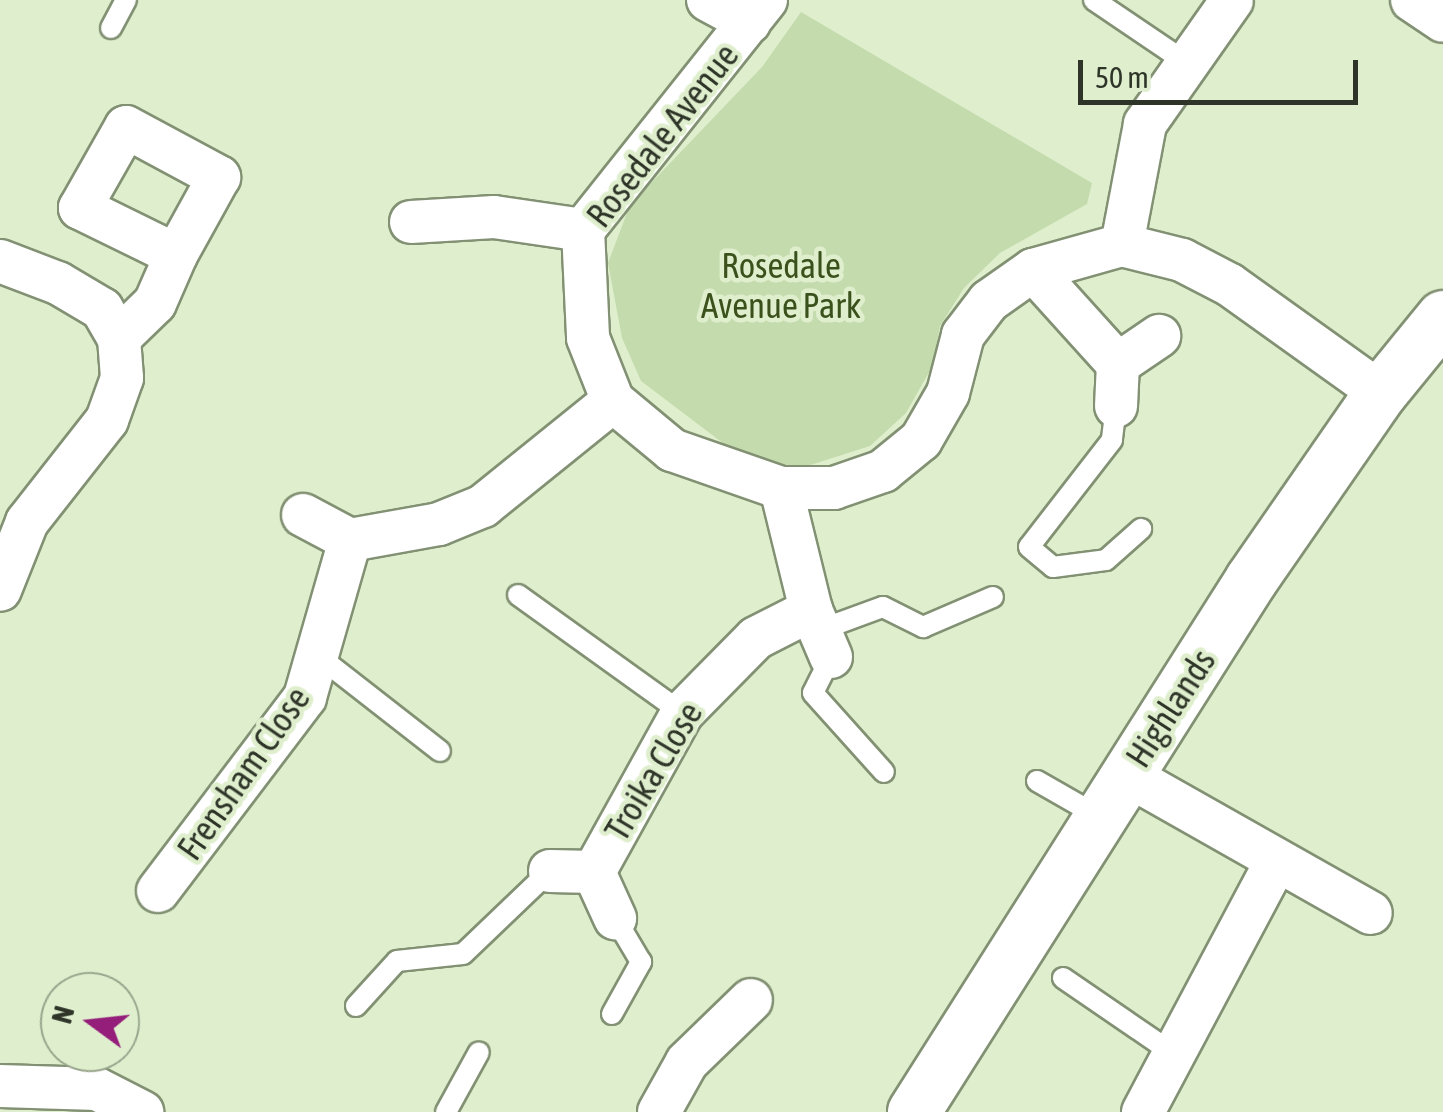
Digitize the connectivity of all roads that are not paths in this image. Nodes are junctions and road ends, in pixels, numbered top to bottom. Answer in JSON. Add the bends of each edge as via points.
{"nodes":[{"id":1,"x":126,"y":0,"type":"edge"},
{"id":2,"x":708,"y":0,"type":"edge"},
{"id":3,"x":1094,"y":0,"type":"edge"},
{"id":4,"x":1232,"y":0,"type":"edge"},
{"id":5,"x":1412,"y":0,"type":"edge"},
{"id":6,"x":757,"y":11,"type":"edge"},
{"id":7,"x":1443,"y":21,"type":"edge"},
{"id":8,"x":111,"y":28,"type":"dead end"},
{"id":9,"x":1187,"y":63,"type":"junction"},
{"id":10,"x":411,"y":222,"type":"dead end"},
{"id":11,"x":584,"y":230,"type":"junction"},
{"id":12,"x":1122,"y":245,"type":"junction"},
{"id":13,"x":176,"y":255,"type":"dead end"},
{"id":14,"x":0,"y":262,"type":"edge"},
{"id":15,"x":1033,"y":270,"type":"junction"},
{"id":16,"x":1443,"y":316,"type":"edge"},
{"id":17,"x":1159,"y":336,"type":"dead end"},
{"id":18,"x":118,"y":338,"type":"junction"},
{"id":19,"x":1118,"y":364,"type":"junction"},
{"id":20,"x":1381,"y":393,"type":"junction"},
{"id":21,"x":613,"y":401,"type":"junction"},
{"id":22,"x":1116,"y":406,"type":"joint"},
{"id":23,"x":781,"y":488,"type":"junction"},
{"id":24,"x":303,"y":515,"type":"dead end"},
{"id":25,"x":1141,"y":528,"type":"dead end"},
{"id":26,"x":350,"y":540,"type":"junction"},
{"id":27,"x":0,"y":590,"type":"edge"},
{"id":28,"x":518,"y":595,"type":"dead end"},
{"id":29,"x":993,"y":598,"type":"dead end"},
{"id":30,"x":821,"y":632,"type":"junction"},
{"id":31,"x":317,"y":655,"type":"junction"},
{"id":32,"x":682,"y":713,"type":"junction"},
{"id":33,"x":440,"y":750,"type":"dead end"},
{"id":34,"x":884,"y":772,"type":"dead end"},
{"id":35,"x":1037,"y":781,"type":"dead end"},
{"id":36,"x":1113,"y":796,"type":"junction"},
{"id":37,"x":1276,"y":862,"type":"junction"},
{"id":38,"x":550,"y":871,"type":"joint"},
{"id":39,"x":594,"y":872,"type":"junction"},
{"id":40,"x":158,"y":891,"type":"dead end"},
{"id":41,"x":1371,"y":913,"type":"dead end"},
{"id":42,"x":616,"y":918,"type":"joint"},
{"id":43,"x":1064,"y":978,"type":"dead end"},
{"id":44,"x":751,"y":1000,"type":"dead end"},
{"id":45,"x":356,"y":1006,"type":"dead end"},
{"id":46,"x":612,"y":1014,"type":"dead end"},
{"id":47,"x":479,"y":1052,"type":"dead end"},
{"id":48,"x":1174,"y":1054,"type":"junction"},
{"id":49,"x":0,"y":1086,"type":"edge"},
{"id":50,"x":142,"y":1112,"type":"edge"},
{"id":51,"x":446,"y":1112,"type":"edge"},
{"id":52,"x":659,"y":1112,"type":"edge"},
{"id":53,"x":914,"y":1112,"type":"edge"},
{"id":54,"x":1143,"y":1112,"type":"edge"}],
"edges":[{"from":1,"to":8,"type":"lane"},
{"from":2,"to":6,"type":"street"},
{"from":3,"to":9,"type":"lane"},
{"from":4,"to":9,"type":"street"},
{"from":5,"to":7,"type":"street"},
{"from":6,"to":11,"type":"street","name":"Rosedale Avenue"},
{"from":9,"to":12,"type":"street","via":[[1144,124]]},
{"from":10,"to":11,"type":"street","via":[[494,217]]},
{"from":11,"to":21,"type":"street","name":"Rosedale Avenue","via":[[588,338]]},
{"from":12,"to":15,"type":"street","name":"Rosedale Avenue"},
{"from":12,"to":20,"type":"street","name":"Rosedale Avenue","via":[[1182,260],[1230,285]]},
{"from":13,"to":18,"type":"street","via":[[154,302]]},
{"from":14,"to":18,"type":"street","via":[[58,283],[102,309]]},
{"from":15,"to":19,"type":"street"},
{"from":15,"to":23,"type":"street","name":"Rosedale Avenue","via":[[989,300],[963,335],[948,393],[921,440],[883,470],[834,488]]},
{"from":16,"to":20,"type":"street","name":"Highlands"},
{"from":17,"to":19,"type":"street"},
{"from":18,"to":27,"type":"street","via":[[122,378],[107,420],[26,522]]},
{"from":19,"to":22,"type":"street"},
{"from":20,"to":36,"type":"street","name":"Highlands"},
{"from":21,"to":23,"type":"street","name":"Rosedale Avenue","via":[[672,450]]},
{"from":21,"to":26,"type":"street","via":[[483,506],[439,524]]},
{"from":22,"to":25,"type":"lane","via":[[1112,440],[1030,546],[1053,567],[1106,560]]},
{"from":23,"to":30,"type":"street"},
{"from":24,"to":26,"type":"street"},
{"from":26,"to":31,"type":"street","name":"Frensham Close"},
{"from":28,"to":32,"type":"lane"},
{"from":29,"to":30,"type":"lane","via":[[923,627],[883,606]]},
{"from":30,"to":32,"type":"street","name":"Troika Close","via":[[756,638]]},
{"from":30,"to":34,"type":"lane","via":[[813,694]]},
{"from":31,"to":33,"type":"lane"},
{"from":31,"to":40,"type":"street","name":"Frensham Close","via":[[305,697]]},
{"from":32,"to":39,"type":"street","name":"Troika Close"},
{"from":35,"to":36,"type":"lane"},
{"from":36,"to":37,"type":"street"},
{"from":36,"to":53,"type":"street","name":"Highlands"},
{"from":37,"to":41,"type":"street"},
{"from":37,"to":48,"type":"street"},
{"from":38,"to":39,"type":"street"},
{"from":38,"to":45,"type":"lane","via":[[464,954],[398,961]]},
{"from":39,"to":42,"type":"street"},
{"from":42,"to":46,"type":"lane","via":[[641,962]]},
{"from":43,"to":48,"type":"lane"},
{"from":44,"to":52,"type":"street","via":[[688,1062]]},
{"from":47,"to":51,"type":"lane"},
{"from":48,"to":54,"type":"street"},
{"from":49,"to":50,"type":"street","via":[[97,1090]]}]}
